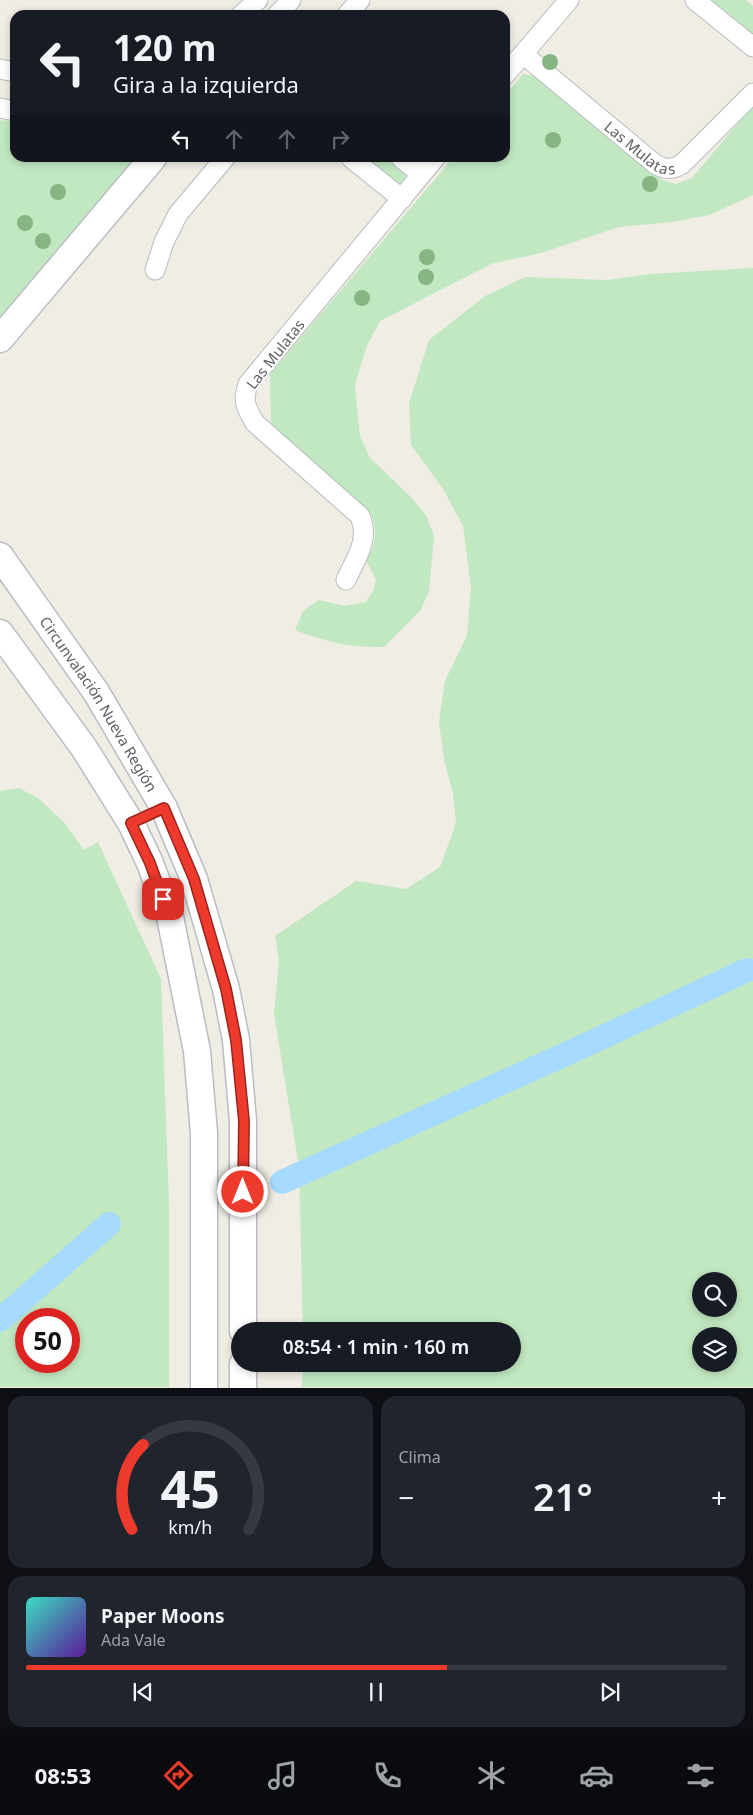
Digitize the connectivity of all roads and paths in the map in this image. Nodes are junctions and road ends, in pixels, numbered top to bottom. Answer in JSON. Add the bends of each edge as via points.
{"nodes":[{"id":1,"x":258,"y":0,"type":"edge"},
{"id":2,"x":291,"y":0,"type":"edge"},
{"id":3,"x":360,"y":0,"type":"edge"},
{"id":4,"x":569,"y":0,"type":"edge"},
{"id":5,"x":695,"y":0,"type":"edge"},
{"id":6,"x":247,"y":10,"type":"edge"},
{"id":7,"x":282,"y":10,"type":"edge"},
{"id":8,"x":351,"y":10,"type":"edge"},
{"id":9,"x":753,"y":47,"type":"edge"},
{"id":10,"x":523,"y":54,"type":"junction"},
{"id":11,"x":510,"y":69,"type":"edge"},
{"id":12,"x":753,"y":93,"type":"edge"},
{"id":13,"x":150,"y":162,"type":"edge"},
{"id":14,"x":222,"y":162,"type":"edge"},
{"id":15,"x":356,"y":162,"type":"edge"},
{"id":16,"x":406,"y":162,"type":"edge"},
{"id":17,"x":432,"y":162,"type":"edge"},
{"id":18,"x":421,"y":174,"type":"junction"},
{"id":19,"x":402,"y":199,"type":"junction"},
{"id":20,"x":155,"y":270,"type":"dead end"},
{"id":21,"x":0,"y":339,"type":"edge"},
{"id":22,"x":0,"y":556,"type":"edge"},
{"id":23,"x":346,"y":580,"type":"dead end"},
{"id":24,"x":0,"y":633,"type":"edge"},
{"id":25,"x":164,"y":808,"type":"junction"},
{"id":26,"x":131,"y":823,"type":"junction"},
{"id":27,"x":243,"y":1322,"type":"edge"},
{"id":28,"x":243,"y":1372,"type":"edge"},
{"id":29,"x":204,"y":1388,"type":"edge"},
{"id":30,"x":243,"y":1388,"type":"edge"}],
"edges":[{"from":1,"to":6,"type":"street"},
{"from":2,"to":7,"type":"street"},
{"from":3,"to":8,"type":"street"},
{"from":4,"to":10,"type":"street"},
{"from":5,"to":9,"type":"street"},
{"from":10,"to":11,"type":"street"},
{"from":10,"to":12,"type":"street","name":"Las Mulatas","via":[[662,168],[676,168],[682,164]]},
{"from":13,"to":21,"type":"main road"},
{"from":14,"to":20,"type":"street","via":[[178,214]]},
{"from":15,"to":19,"type":"street"},
{"from":16,"to":18,"type":"street"},
{"from":17,"to":18,"type":"street","name":"Las Mulatas"},
{"from":18,"to":19,"type":"street","name":"Las Mulatas"},
{"from":19,"to":23,"type":"street","name":"Las Mulatas","via":[[248,384],[244,396],[255,423],[360,516],[365,537]]},
{"from":22,"to":25,"type":"main road","name":"Circunvalación Nueva Región","via":[[96,692]]},
{"from":24,"to":26,"type":"main road","via":[[84,748]]},
{"from":25,"to":26,"type":"lane"},
{"from":25,"to":27,"type":"main road","name":"Circunvalación Nueva Región","via":[[194,879],[226,989],[236,1040],[244,1121]]},
{"from":26,"to":29,"type":"main road","via":[[170,917],[198,1051],[204,1133]]},
{"from":28,"to":30,"type":"main road"}]}
